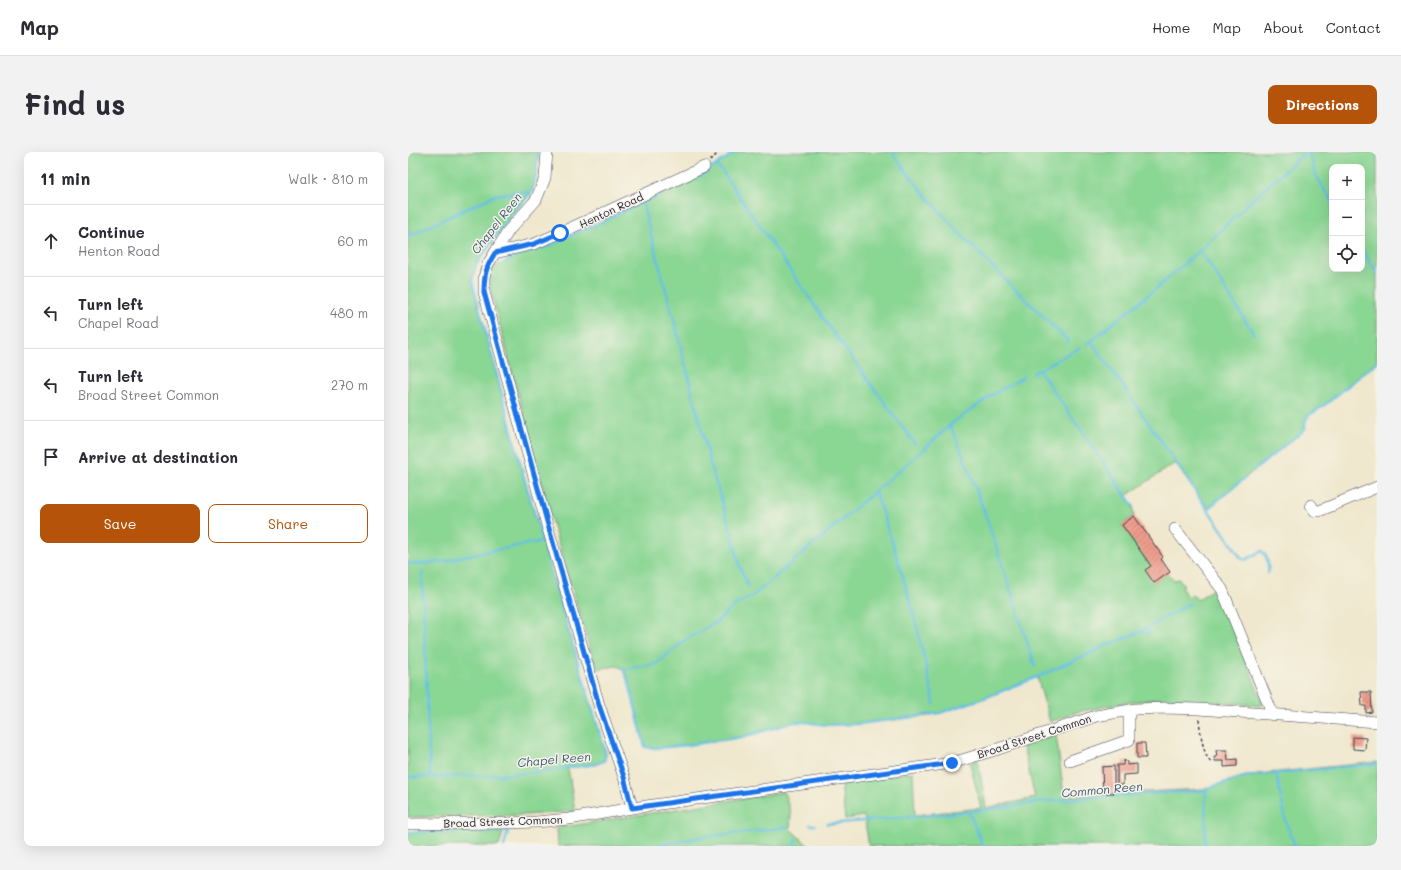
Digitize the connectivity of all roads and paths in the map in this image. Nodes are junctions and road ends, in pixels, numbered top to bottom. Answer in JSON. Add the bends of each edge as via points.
{"nodes":[{"id":1,"x":547,"y":152,"type":"edge"},
{"id":2,"x":719,"y":152,"type":"edge"},
{"id":3,"x":704,"y":167,"type":"joint"},
{"id":4,"x":495,"y":253,"type":"junction"},
{"id":5,"x":1377,"y":487,"type":"edge"},
{"id":6,"x":1311,"y":505,"type":"dead end"},
{"id":7,"x":1175,"y":529,"type":"dead end"},
{"id":8,"x":1198,"y":709,"type":"junction"},
{"id":9,"x":1129,"y":710,"type":"junction"},
{"id":10,"x":1273,"y":715,"type":"junction"},
{"id":11,"x":1377,"y":722,"type":"edge"},
{"id":12,"x":1070,"y":761,"type":"dead end"},
{"id":13,"x":1212,"y":763,"type":"dead end"},
{"id":14,"x":632,"y":808,"type":"junction"},
{"id":15,"x":408,"y":824,"type":"edge"}],
"edges":[{"from":1,"to":4,"type":"street","via":[[545,178],[536,200],[510,230]]},
{"from":2,"to":3,"type":"path"},
{"from":3,"to":4,"type":"street","name":"Henton Road","via":[[534,244]]},
{"from":4,"to":14,"type":"street","via":[[484,277],[484,292],[599,705]]},
{"from":5,"to":6,"type":"street","via":[[1319,511],[1315,511]]},
{"from":7,"to":10,"type":"street","via":[[1222,589]]},
{"from":8,"to":9,"type":"street","name":"Broad Street Common"},
{"from":8,"to":10,"type":"street","name":"Broad Street Common"},
{"from":8,"to":13,"type":"path","via":[[1204,749],[1209,762]]},
{"from":9,"to":12,"type":"street","via":[[1129,740]]},
{"from":9,"to":14,"type":"street","name":"Broad Street Common","via":[[1096,716],[952,763]]},
{"from":10,"to":11,"type":"street","name":"Broad Street Common"},
{"from":14,"to":15,"type":"street","name":"Broad Street Common","via":[[536,822]]}]}
